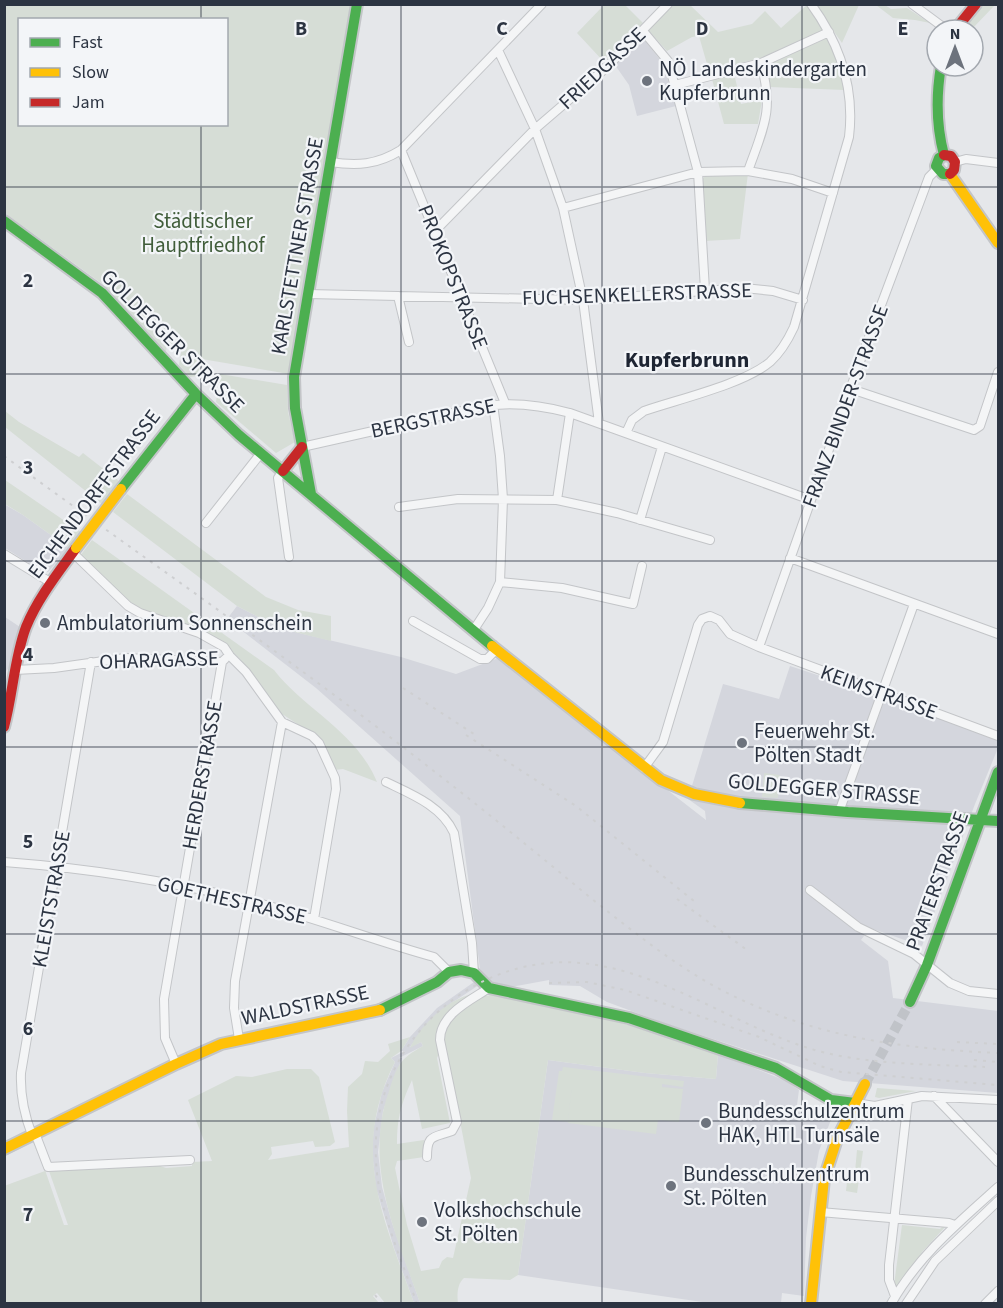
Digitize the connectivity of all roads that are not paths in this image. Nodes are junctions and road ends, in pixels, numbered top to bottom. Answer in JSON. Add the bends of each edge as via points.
{"nodes":[{"id":1,"x":357,"y":4,"type":"edge"},
{"id":2,"x":542,"y":4,"type":"edge"},
{"id":3,"x":668,"y":4,"type":"edge"},
{"id":4,"x":811,"y":4,"type":"edge"},
{"id":5,"x":912,"y":4,"type":"edge"},
{"id":6,"x":976,"y":4,"type":"edge"},
{"id":7,"x":931,"y":18,"type":"edge"},
{"id":8,"x":965,"y":18,"type":"edge"},
{"id":9,"x":643,"y":31,"type":"junction"},
{"id":10,"x":829,"y":32,"type":"junction"},
{"id":11,"x":498,"y":50,"type":"junction"},
{"id":12,"x":761,"y":63,"type":"junction"},
{"id":13,"x":940,"y":78,"type":"edge"},
{"id":14,"x":675,"y":85,"type":"junction"},
{"id":15,"x":535,"y":129,"type":"junction"},
{"id":16,"x":400,"y":150,"type":"junction"},
{"id":17,"x":944,"y":155,"type":"junction"},
{"id":18,"x":330,"y":162,"type":"junction"},
{"id":19,"x":956,"y":162,"type":"junction"},
{"id":20,"x":999,"y":163,"type":"edge"},
{"id":21,"x":937,"y":169,"type":"junction"},
{"id":22,"x":748,"y":171,"type":"junction"},
{"id":23,"x":698,"y":172,"type":"junction"},
{"id":24,"x":950,"y":174,"type":"junction"},
{"id":25,"x":833,"y":193,"type":"junction"},
{"id":26,"x":562,"y":208,"type":"junction"},
{"id":27,"x":4,"y":221,"type":"edge"},
{"id":28,"x":434,"y":232,"type":"junction"},
{"id":29,"x":999,"y":243,"type":"edge"},
{"id":30,"x":705,"y":290,"type":"junction"},
{"id":31,"x":308,"y":294,"type":"junction"},
{"id":32,"x":398,"y":296,"type":"junction"},
{"id":33,"x":461,"y":297,"type":"junction"},
{"id":34,"x":584,"y":300,"type":"junction"},
{"id":35,"x":803,"y":300,"type":"junction"},
{"id":36,"x":409,"y":342,"type":"dead end"},
{"id":37,"x":999,"y":372,"type":"edge"},
{"id":38,"x":851,"y":389,"type":"junction"},
{"id":39,"x":196,"y":394,"type":"junction"},
{"id":40,"x":505,"y":403,"type":"junction"},
{"id":41,"x":493,"y":404,"type":"junction"},
{"id":42,"x":570,"y":413,"type":"junction"},
{"id":43,"x":599,"y":423,"type":"junction"},
{"id":44,"x":626,"y":433,"type":"junction"},
{"id":45,"x":302,"y":447,"type":"junction"},
{"id":46,"x":662,"y":447,"type":"junction"},
{"id":47,"x":261,"y":453,"type":"junction"},
{"id":48,"x":305,"y":459,"type":"junction"},
{"id":49,"x":287,"y":474,"type":"junction"},
{"id":50,"x":311,"y":494,"type":"junction"},
{"id":51,"x":503,"y":499,"type":"junction"},
{"id":52,"x":557,"y":500,"type":"junction"},
{"id":53,"x":811,"y":500,"type":"junction"},
{"id":54,"x":399,"y":507,"type":"dead end"},
{"id":55,"x":640,"y":520,"type":"junction"},
{"id":56,"x":206,"y":523,"type":"dead end"},
{"id":57,"x":710,"y":540,"type":"dead end"},
{"id":58,"x":74,"y":550,"type":"junction"},
{"id":59,"x":4,"y":554,"type":"edge"},
{"id":60,"x":289,"y":557,"type":"dead end"},
{"id":61,"x":790,"y":558,"type":"junction"},
{"id":62,"x":642,"y":566,"type":"dead end"},
{"id":63,"x":50,"y":582,"type":"junction"},
{"id":64,"x":500,"y":582,"type":"junction"},
{"id":65,"x":914,"y":604,"type":"junction"},
{"id":66,"x":413,"y":621,"type":"dead end"},
{"id":67,"x":473,"y":631,"type":"junction"},
{"id":68,"x":999,"y":634,"type":"edge"},
{"id":69,"x":759,"y":647,"type":"junction"},
{"id":70,"x":496,"y":650,"type":"junction"},
{"id":71,"x":230,"y":656,"type":"junction"},
{"id":72,"x":91,"y":662,"type":"junction"},
{"id":73,"x":222,"y":662,"type":"junction"},
{"id":74,"x":11,"y":677,"type":"edge"},
{"id":75,"x":882,"y":693,"type":"junction"},
{"id":76,"x":282,"y":722,"type":"junction"},
{"id":77,"x":4,"y":727,"type":"edge"},
{"id":78,"x":999,"y":736,"type":"edge"},
{"id":79,"x":644,"y":768,"type":"junction"},
{"id":80,"x":999,"y":772,"type":"edge"},
{"id":81,"x":386,"y":782,"type":"dead end"},
{"id":82,"x":839,"y":812,"type":"junction"},
{"id":83,"x":981,"y":820,"type":"junction"},
{"id":84,"x":999,"y":821,"type":"edge"},
{"id":85,"x":4,"y":862,"type":"edge"},
{"id":86,"x":57,"y":866,"type":"junction"},
{"id":87,"x":183,"y":886,"type":"junction"},
{"id":88,"x":810,"y":890,"type":"dead end"},
{"id":89,"x":248,"y":901,"type":"junction"},
{"id":90,"x":314,"y":919,"type":"junction"},
{"id":91,"x":927,"y":965,"type":"junction"},
{"id":92,"x":449,"y":972,"type":"junction"},
{"id":93,"x":474,"y":974,"type":"junction"},
{"id":94,"x":489,"y":988,"type":"junction"},
{"id":95,"x":999,"y":994,"type":"edge"},
{"id":96,"x":910,"y":1002,"type":"tunnel mouth"},
{"id":97,"x":239,"y":1039,"type":"junction"},
{"id":98,"x":176,"y":1064,"type":"junction"},
{"id":99,"x":865,"y":1084,"type":"tunnel mouth"},
{"id":100,"x":934,"y":1096,"type":"junction"},
{"id":101,"x":908,"y":1099,"type":"junction"},
{"id":102,"x":999,"y":1100,"type":"edge"},
{"id":103,"x":855,"y":1103,"type":"junction"},
{"id":104,"x":34,"y":1134,"type":"junction"},
{"id":105,"x":4,"y":1149,"type":"edge"},
{"id":106,"x":427,"y":1157,"type":"dead end"},
{"id":107,"x":190,"y":1160,"type":"dead end"},
{"id":108,"x":999,"y":1162,"type":"edge"},
{"id":109,"x":999,"y":1187,"type":"edge"},
{"id":110,"x":999,"y":1201,"type":"edge"},
{"id":111,"x":820,"y":1212,"type":"junction"},
{"id":112,"x":895,"y":1218,"type":"junction"},
{"id":113,"x":955,"y":1225,"type":"junction"},
{"id":114,"x":999,"y":1291,"type":"edge"},
{"id":115,"x":893,"y":1300,"type":"edge"},
{"id":116,"x":811,"y":1304,"type":"edge"},
{"id":117,"x":906,"y":1304,"type":"edge"},
{"id":118,"x":985,"y":1304,"type":"edge"}],
"edges":[{"from":1,"to":18,"type":"street","name":"KARLSTETTNER STRASSE"},
{"from":2,"to":11,"type":"street"},
{"from":3,"to":9,"type":"street","name":"FRIEDGASSE"},
{"from":4,"to":10,"type":"street"},
{"from":5,"to":7,"type":"street"},
{"from":6,"to":8,"type":"street"},
{"from":9,"to":14,"type":"street","via":[[668,61]]},
{"from":9,"to":15,"type":"street","name":"FRIEDGASSE"},
{"from":10,"to":12,"type":"street"},
{"from":10,"to":25,"type":"street","via":[[844,64],[852,117]]},
{"from":11,"to":15,"type":"street"},
{"from":11,"to":16,"type":"street"},
{"from":12,"to":14,"type":"street"},
{"from":12,"to":22,"type":"street","via":[[768,103]]},
{"from":13,"to":17,"type":"street","via":[[937,119]]},
{"from":14,"to":23,"type":"street"},
{"from":15,"to":26,"type":"street"},
{"from":15,"to":28,"type":"street","name":"FRIEDGASSE"},
{"from":16,"to":18,"type":"street","via":[[388,158],[361,165]]},
{"from":16,"to":28,"type":"street","name":"PROKOPSTRASSE"},
{"from":17,"to":19,"type":"street"},
{"from":17,"to":21,"type":"street","via":[[937,160]]},
{"from":18,"to":31,"type":"street","name":"KARLSTETTNER STRASSE"},
{"from":19,"to":20,"type":"street","via":[[966,159]]},
{"from":19,"to":24,"type":"street"},
{"from":21,"to":24,"type":"street"},
{"from":21,"to":38,"type":"street","name":"FRANZ BINDER-STRASSE","via":[[928,177]]},
{"from":22,"to":23,"type":"street"},
{"from":22,"to":25,"type":"street","via":[[792,179]]},
{"from":23,"to":26,"type":"street"},
{"from":23,"to":30,"type":"street"},
{"from":24,"to":29,"type":"street"},
{"from":25,"to":35,"type":"street"},
{"from":26,"to":34,"type":"street"},
{"from":27,"to":39,"type":"street","name":"GOLDEGGER STRASSE","via":[[102,293]]},
{"from":28,"to":33,"type":"street","name":"PROKOPSTRASSE"},
{"from":30,"to":34,"type":"street","name":"FUCHSENKELLERSTRASSE"},
{"from":30,"to":35,"type":"street","name":"FUCHSENKELLERSTRASSE","via":[[744,288]]},
{"from":31,"to":32,"type":"street","name":"FUCHSENKELLERSTRASSE"},
{"from":31,"to":45,"type":"street","name":"KARLSTETTNER STRASSE","via":[[294,377]]},
{"from":32,"to":33,"type":"street","name":"FUCHSENKELLERSTRASSE"},
{"from":32,"to":36,"type":"street"},
{"from":33,"to":34,"type":"street","name":"FUCHSENKELLERSTRASSE"},
{"from":33,"to":40,"type":"street","name":"PROKOPSTRASSE"},
{"from":34,"to":43,"type":"street"},
{"from":35,"to":44,"type":"street","via":[[784,346],[770,362],[745,377],[644,411]]},
{"from":37,"to":38,"type":"street","via":[[980,426],[970,430]]},
{"from":38,"to":53,"type":"street","name":"FRANZ BINDER-STRASSE"},
{"from":39,"to":47,"type":"street","name":"GOLDEGGER STRASSE"},
{"from":39,"to":58,"type":"street","name":"EICHENDORFFSTRASSE","bridge":true},
{"from":40,"to":41,"type":"street","name":"BERGSTRASSE"},
{"from":40,"to":42,"type":"street","name":"BERGSTRASSE"},
{"from":41,"to":45,"type":"street","name":"BERGSTRASSE"},
{"from":41,"to":51,"type":"street"},
{"from":42,"to":43,"type":"street","name":"BERGSTRASSE"},
{"from":42,"to":52,"type":"street"},
{"from":43,"to":44,"type":"street","name":"BERGSTRASSE"},
{"from":44,"to":46,"type":"street","name":"BERGSTRASSE"},
{"from":45,"to":48,"type":"street","name":"KARLSTETTNER STRASSE"},
{"from":45,"to":49,"type":"street"},
{"from":46,"to":53,"type":"street","name":"BERGSTRASSE"},
{"from":46,"to":55,"type":"street"},
{"from":47,"to":49,"type":"street","name":"GOLDEGGER STRASSE"},
{"from":47,"to":56,"type":"street"},
{"from":48,"to":49,"type":"street"},
{"from":48,"to":50,"type":"street","name":"KARLSTETTNER STRASSE"},
{"from":49,"to":50,"type":"street","name":"GOLDEGGER STRASSE"},
{"from":49,"to":60,"type":"street","via":[[278,478]]},
{"from":50,"to":67,"type":"street","name":"GOLDEGGER STRASSE"},
{"from":51,"to":52,"type":"street"},
{"from":51,"to":54,"type":"street","via":[[458,499]]},
{"from":51,"to":64,"type":"street"},
{"from":52,"to":55,"type":"street"},
{"from":53,"to":61,"type":"street","name":"FRANZ BINDER-STRASSE"},
{"from":55,"to":57,"type":"street"},
{"from":58,"to":63,"type":"street","name":"EICHENDORFFSTRASSE"},
{"from":58,"to":71,"type":"street","via":[[128,606],[199,633],[224,647]]},
{"from":59,"to":63,"type":"street"},
{"from":61,"to":65,"type":"street"},
{"from":61,"to":69,"type":"street","name":"FRANZ BINDER-STRASSE"},
{"from":62,"to":64,"type":"street","via":[[633,604],[562,588]]},
{"from":63,"to":74,"type":"street","name":"EICHENDORFFSTRASSE","via":[[26,628]]},
{"from":64,"to":67,"type":"street"},
{"from":65,"to":68,"type":"street"},
{"from":65,"to":75,"type":"street"},
{"from":66,"to":70,"type":"street","via":[[480,659],[487,659]]},
{"from":67,"to":70,"type":"street","name":"GOLDEGGER STRASSE"},
{"from":69,"to":75,"type":"street","name":"KEIMSTRASSE"},
{"from":69,"to":79,"type":"street","name":"KEIMSTRASSE","via":[[730,634],[716,617],[700,621],[663,742]]},
{"from":70,"to":79,"type":"street","name":"GOLDEGGER STRASSE"},
{"from":71,"to":73,"type":"street","name":"OHARAGASSE"},
{"from":71,"to":76,"type":"street"},
{"from":72,"to":73,"type":"street","name":"OHARAGASSE","via":[[141,657]]},
{"from":72,"to":74,"type":"street","name":"OHARAGASSE"},
{"from":72,"to":86,"type":"street","name":"KLEISTSTRASSE"},
{"from":73,"to":87,"type":"street","name":"HERDERSTRASSE"},
{"from":74,"to":77,"type":"street","name":"EICHENDORFFSTRASSE"},
{"from":75,"to":78,"type":"street","name":"KEIMSTRASSE"},
{"from":75,"to":82,"type":"street"},
{"from":76,"to":89,"type":"street"},
{"from":76,"to":90,"type":"street","via":[[319,743],[336,783]]},
{"from":79,"to":82,"type":"street","name":"GOLDEGGER STRASSE","via":[[674,787],[709,799]]},
{"from":80,"to":83,"type":"street","name":"PRATERSTRASSE"},
{"from":81,"to":93,"type":"street","via":[[421,799],[450,824]]},
{"from":82,"to":83,"type":"street","name":"GOLDEGGER STRASSE"},
{"from":83,"to":84,"type":"street","name":"GOLDEGGER STRASSE"},
{"from":83,"to":91,"type":"street","name":"PRATERSTRASSE"},
{"from":85,"to":86,"type":"street","name":"GOETHESTRASSE"},
{"from":86,"to":87,"type":"street","name":"GOETHESTRASSE"},
{"from":86,"to":104,"type":"street","name":"KLEISTSTRASSE","via":[[21,1073],[24,1112]]},
{"from":87,"to":89,"type":"street","name":"GOETHESTRASSE"},
{"from":87,"to":98,"type":"street","name":"HERDERSTRASSE","via":[[164,999],[165,1038]]},
{"from":88,"to":91,"type":"street","via":[[858,927],[914,954]]},
{"from":89,"to":90,"type":"street","name":"GOETHESTRASSE"},
{"from":89,"to":97,"type":"street","via":[[235,981]]},
{"from":90,"to":92,"type":"street","name":"GOETHESTRASSE","via":[[434,957]]},
{"from":91,"to":95,"type":"street","via":[[958,987]]},
{"from":91,"to":96,"type":"street","name":"PRATERSTRASSE"},
{"from":92,"to":93,"type":"street"},
{"from":92,"to":97,"type":"street","name":"WALDSTRASSE","via":[[437,982],[375,1012]]},
{"from":93,"to":94,"type":"street"},
{"from":94,"to":103,"type":"street","via":[[629,1018],[776,1068],[831,1100]]},
{"from":94,"to":106,"type":"street","via":[[463,1005],[442,1026],[440,1040],[457,1125],[428,1141]]},
{"from":97,"to":98,"type":"street","name":"WALDSTRASSE"},
{"from":98,"to":104,"type":"street","name":"WALDSTRASSE"},
{"from":99,"to":103,"type":"street"},
{"from":100,"to":101,"type":"street"},
{"from":100,"to":102,"type":"street"},
{"from":100,"to":108,"type":"street"},
{"from":101,"to":103,"type":"street","via":[[875,1106]]},
{"from":101,"to":112,"type":"street"},
{"from":103,"to":111,"type":"street","via":[[832,1153]]},
{"from":104,"to":105,"type":"street","name":"WALDSTRASSE"},
{"from":104,"to":107,"type":"street","name":"KLEISTSTRASSE","via":[[48,1167]]},
{"from":109,"to":113,"type":"street"},
{"from":110,"to":117,"type":"street","via":[[935,1261]]},
{"from":111,"to":112,"type":"street"},
{"from":111,"to":116,"type":"street"},
{"from":112,"to":113,"type":"street"},
{"from":112,"to":115,"type":"street","via":[[889,1280]]},
{"from":113,"to":115,"type":"street"},
{"from":114,"to":118,"type":"street"}]}
